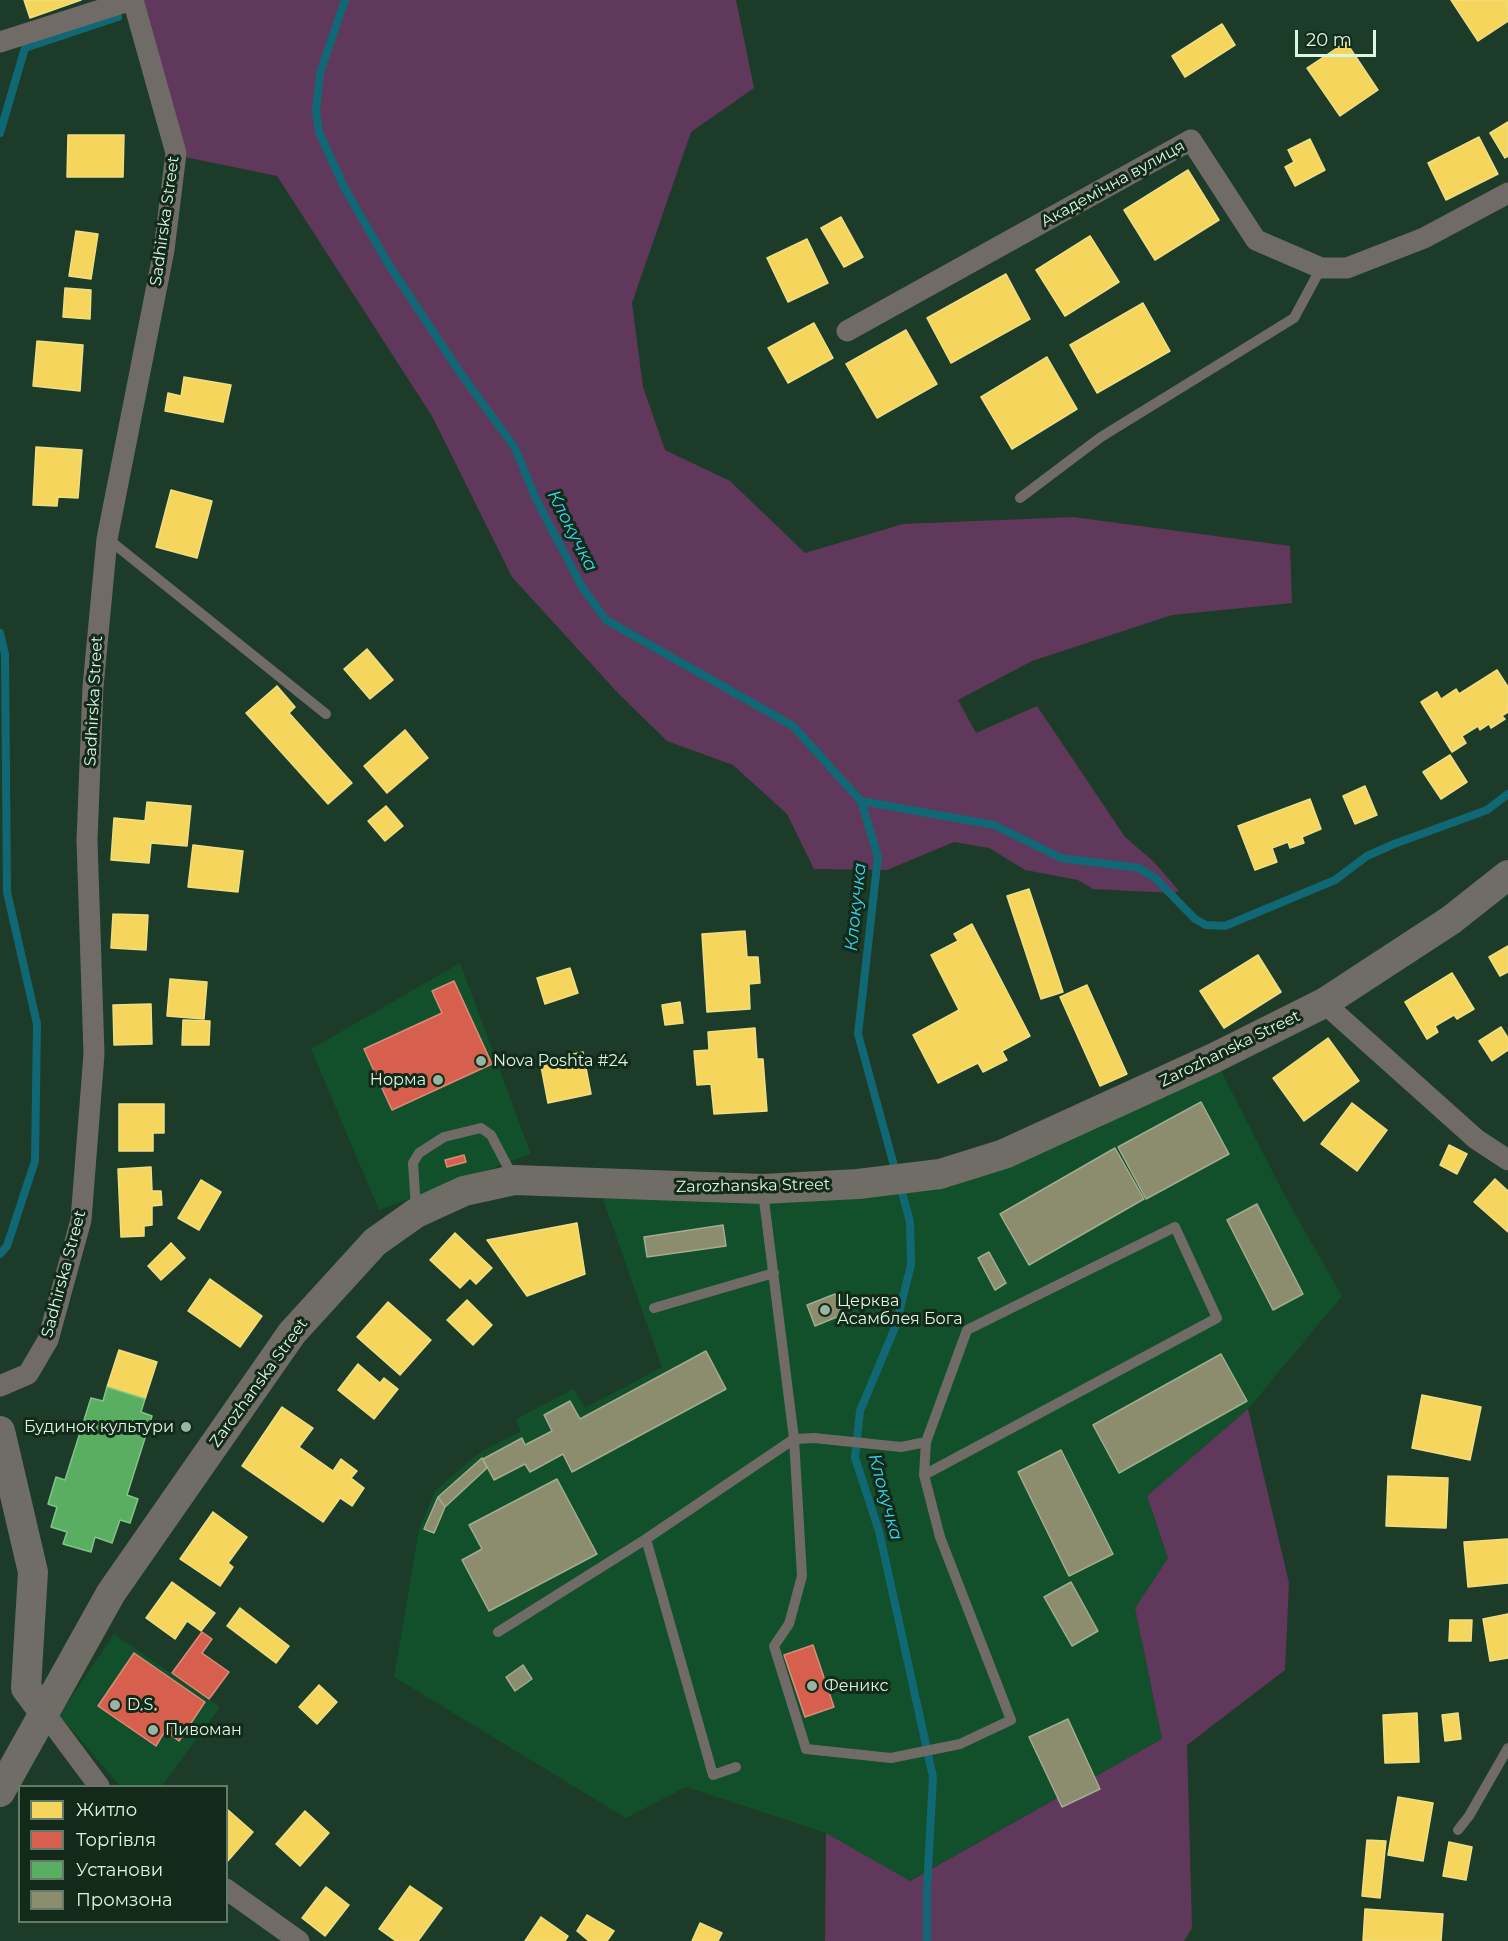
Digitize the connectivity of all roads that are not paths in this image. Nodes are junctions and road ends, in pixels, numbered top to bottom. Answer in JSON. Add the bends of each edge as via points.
{"nodes":[{"id":1,"x":132,"y":0,"type":"edge"},
{"id":2,"x":0,"y":42,"type":"edge"},
{"id":3,"x":1508,"y":193,"type":"edge"},
{"id":4,"x":1321,"y":268,"type":"junction"},
{"id":5,"x":847,"y":331,"type":"dead end"},
{"id":6,"x":1020,"y":498,"type":"dead end"},
{"id":7,"x":107,"y":539,"type":"junction"},
{"id":8,"x":326,"y":714,"type":"dead end"},
{"id":9,"x":1508,"y":875,"type":"edge"},
{"id":10,"x":1324,"y":1003,"type":"junction"},
{"id":11,"x":1508,"y":1160,"type":"edge"},
{"id":12,"x":514,"y":1180,"type":"junction"},
{"id":13,"x":763,"y":1189,"type":"junction"},
{"id":14,"x":416,"y":1213,"type":"junction"},
{"id":15,"x":774,"y":1273,"type":"junction"},
{"id":16,"x":654,"y":1308,"type":"dead end"},
{"id":17,"x":0,"y":1386,"type":"edge"},
{"id":18,"x":0,"y":1431,"type":"edge"},
{"id":19,"x":794,"y":1439,"type":"junction"},
{"id":20,"x":926,"y":1442,"type":"junction"},
{"id":21,"x":924,"y":1475,"type":"junction"},
{"id":22,"x":646,"y":1539,"type":"junction"},
{"id":23,"x":498,"y":1632,"type":"dead end"},
{"id":24,"x":44,"y":1712,"type":"junction"},
{"id":25,"x":1508,"y":1748,"type":"edge"},
{"id":26,"x":736,"y":1767,"type":"dead end"},
{"id":27,"x":98,"y":1785,"type":"edge"},
{"id":28,"x":0,"y":1792,"type":"edge"},
{"id":29,"x":1458,"y":1830,"type":"dead end"},
{"id":30,"x":228,"y":1890,"type":"edge"},
{"id":31,"x":299,"y":1941,"type":"edge"}],
"edges":[{"from":1,"to":2,"type":"street","name":"Sadhirska Street"},
{"from":1,"to":7,"type":"street","name":"Sadhirska Street","via":[[176,153],[165,250]]},
{"from":3,"to":4,"type":"street","name":"Академічна вулиця","via":[[1424,238],[1347,268]]},
{"from":4,"to":5,"type":"street","name":"Академічна вулиця","via":[[1256,240],[1191,140]]},
{"from":4,"to":6,"type":"lane","via":[[1294,318],[1101,437]]},
{"from":7,"to":8,"type":"lane"},
{"from":7,"to":17,"type":"street","name":"Sadhirska Street","via":[[92,699],[87,840],[94,1054],[81,1220],[48,1340],[28,1374]]},
{"from":9,"to":10,"type":"street","name":"Zarozhanska Street","via":[[1451,920]]},
{"from":10,"to":11,"type":"street","via":[[1476,1139]]},
{"from":10,"to":13,"type":"street","name":"Zarozhanska Street","via":[[1004,1154],[940,1174],[858,1184]]},
{"from":12,"to":13,"type":"street","name":"Zarozhanska Street"},
{"from":12,"to":14,"type":"street","name":"Zarozhanska Street","via":[[464,1191]]},
{"from":12,"to":14,"type":"lane","via":[[491,1135],[481,1128],[444,1137],[419,1153],[413,1163]]},
{"from":13,"to":15,"type":"lane"},
{"from":14,"to":24,"type":"street","name":"Zarozhanska Street","via":[[375,1242],[292,1333],[111,1593]]},
{"from":15,"to":16,"type":"lane"},
{"from":15,"to":19,"type":"lane"},
{"from":18,"to":24,"type":"street","via":[[33,1572],[26,1688]]},
{"from":19,"to":20,"type":"lane","via":[[901,1447]]},
{"from":19,"to":21,"type":"lane","via":[[802,1576],[789,1624],[774,1646],[806,1749],[891,1758],[960,1744],[1011,1720],[939,1537]]},
{"from":19,"to":22,"type":"lane"},
{"from":20,"to":21,"type":"lane"},
{"from":20,"to":21,"type":"lane","via":[[967,1330],[1175,1227],[1217,1318]]},
{"from":22,"to":23,"type":"lane"},
{"from":22,"to":26,"type":"lane","via":[[713,1775]]},
{"from":24,"to":27,"type":"street"},
{"from":24,"to":28,"type":"street","name":"Zarozhanska Street"},
{"from":25,"to":29,"type":"lane"},
{"from":30,"to":31,"type":"street"}]}
